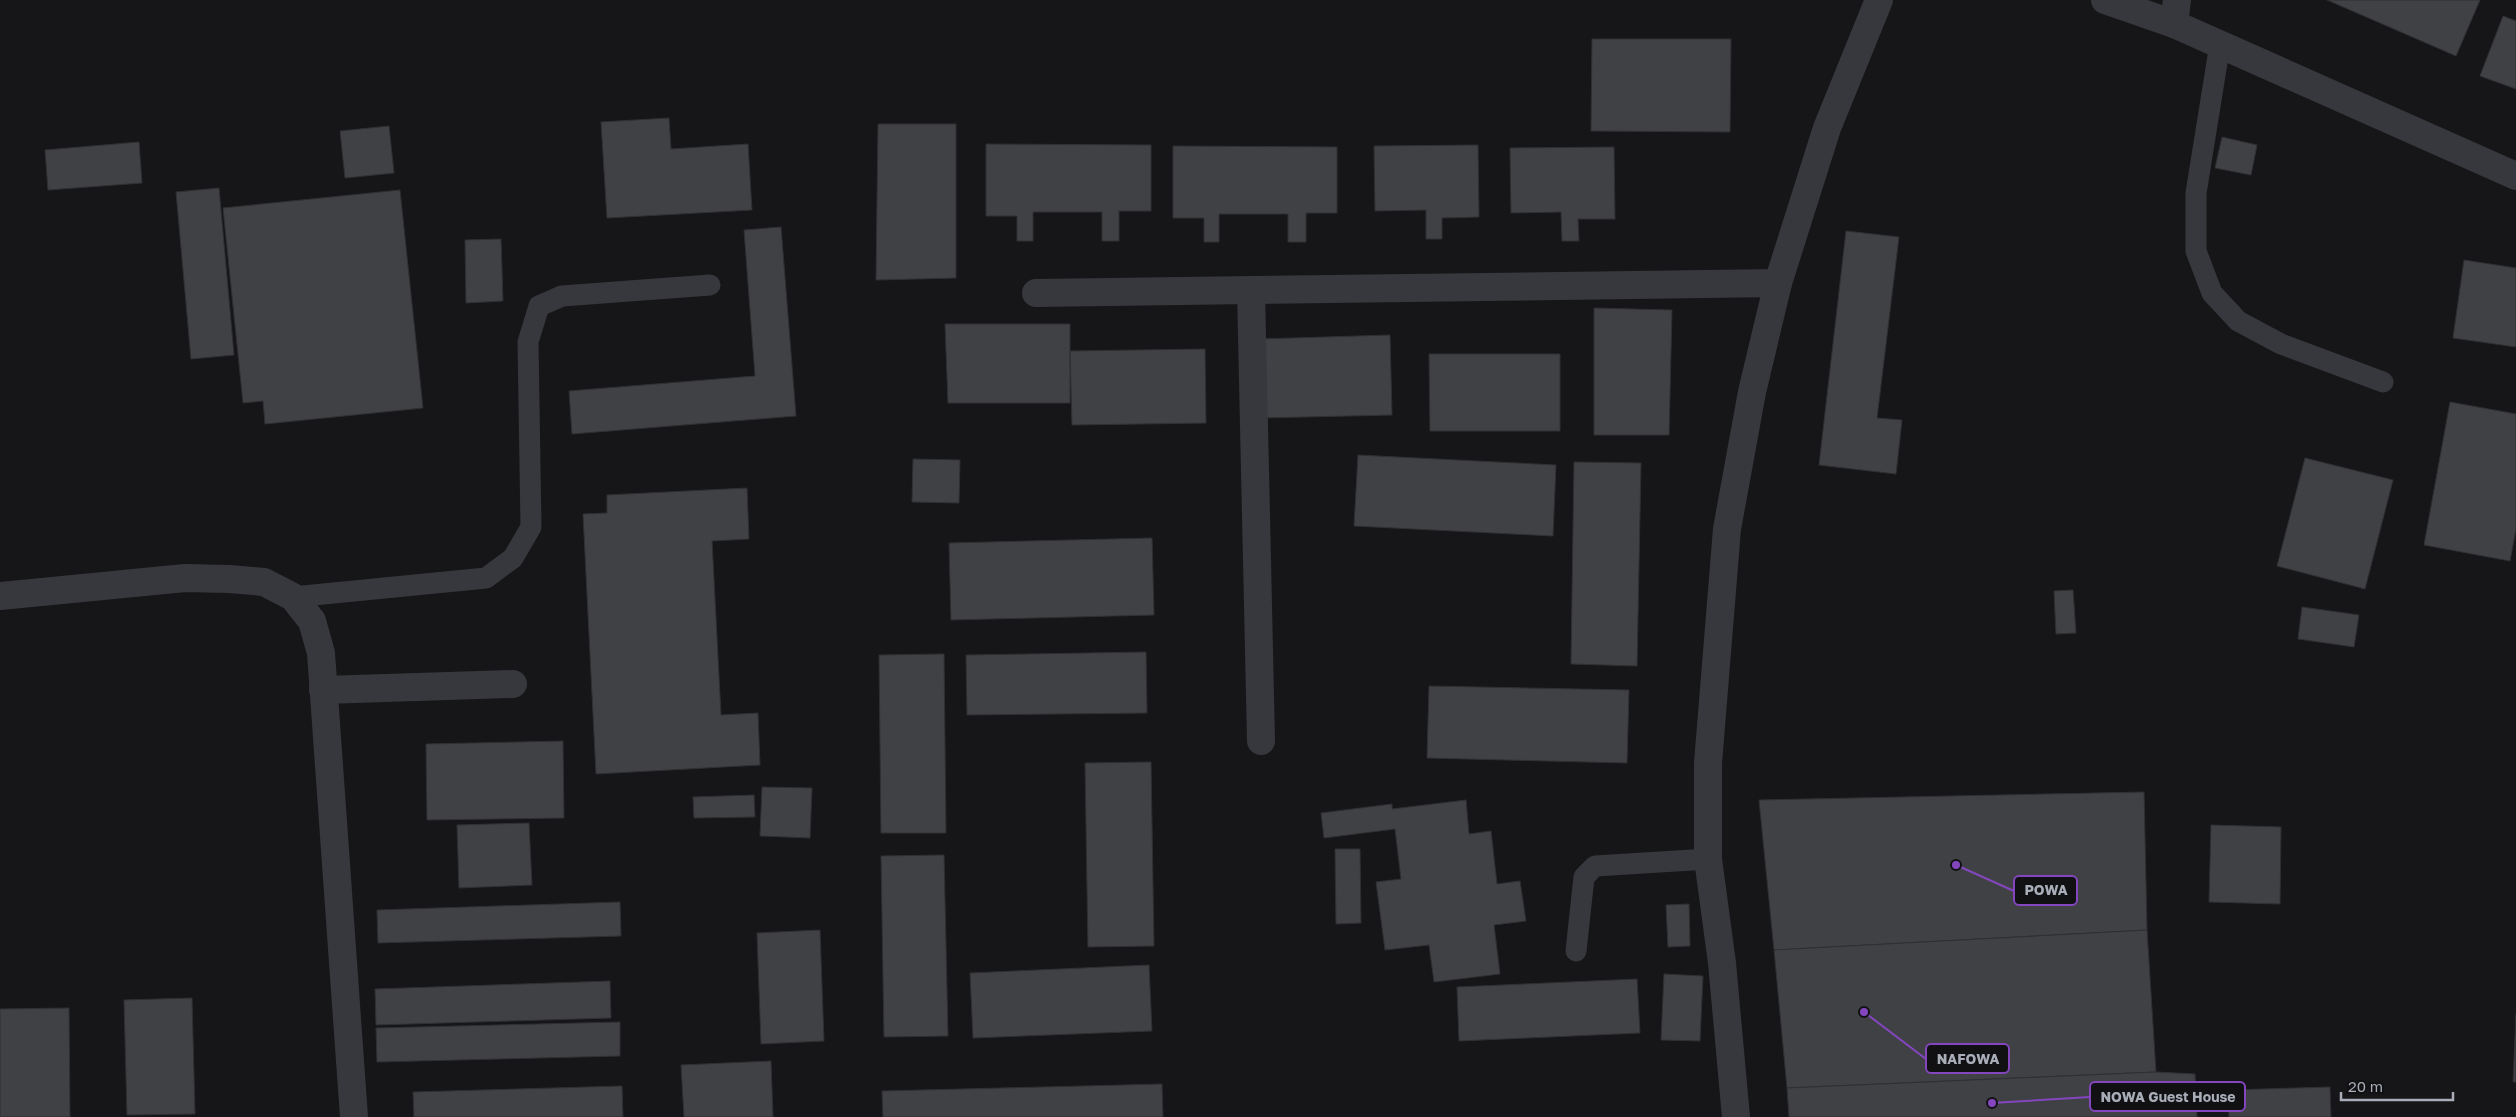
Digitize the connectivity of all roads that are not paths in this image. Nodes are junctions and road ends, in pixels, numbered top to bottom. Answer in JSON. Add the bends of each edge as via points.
{"nodes":[{"id":1,"x":1880,"y":0,"type":"edge"},
{"id":2,"x":2105,"y":0,"type":"edge"},
{"id":3,"x":2176,"y":12,"type":"edge"},
{"id":4,"x":2220,"y":44,"type":"junction"},
{"id":5,"x":2516,"y":176,"type":"edge"},
{"id":6,"x":1778,"y":283,"type":"junction"},
{"id":7,"x":710,"y":285,"type":"dead end"},
{"id":8,"x":1251,"y":290,"type":"junction"},
{"id":9,"x":1036,"y":293,"type":"dead end"},
{"id":10,"x":2383,"y":382,"type":"dead end"},
{"id":11,"x":0,"y":596,"type":"edge"},
{"id":12,"x":293,"y":597,"type":"junction"},
{"id":13,"x":513,"y":684,"type":"dead end"},
{"id":14,"x":323,"y":690,"type":"junction"},
{"id":15,"x":1261,"y":741,"type":"dead end"},
{"id":16,"x":1708,"y":859,"type":"junction"},
{"id":17,"x":1576,"y":951,"type":"dead end"},
{"id":18,"x":354,"y":1117,"type":"edge"},
{"id":19,"x":1736,"y":1117,"type":"edge"}],
"edges":[{"from":1,"to":6,"type":"street","via":[[1827,128]]},
{"from":2,"to":3,"type":"street"},
{"from":3,"to":4,"type":"street"},
{"from":4,"to":5,"type":"street"},
{"from":4,"to":10,"type":"lane","via":[[2196,193],[2196,251],[2212,293],[2238,321],[2282,344]]},
{"from":6,"to":8,"type":"street"},
{"from":6,"to":16,"type":"street","via":[[1752,392],[1727,529],[1708,762]]},
{"from":7,"to":12,"type":"lane","via":[[562,296],[539,306],[528,342],[531,527],[513,558],[486,578]]},
{"from":8,"to":9,"type":"street"},
{"from":8,"to":15,"type":"street"},
{"from":11,"to":12,"type":"street","via":[[185,578],[264,582]]},
{"from":12,"to":14,"type":"street","via":[[312,622],[321,652]]},
{"from":13,"to":14,"type":"street"},
{"from":14,"to":18,"type":"street"},
{"from":16,"to":17,"type":"lane","via":[[1595,866],[1584,878]]},
{"from":16,"to":19,"type":"street","via":[[1722,963]]}]}
